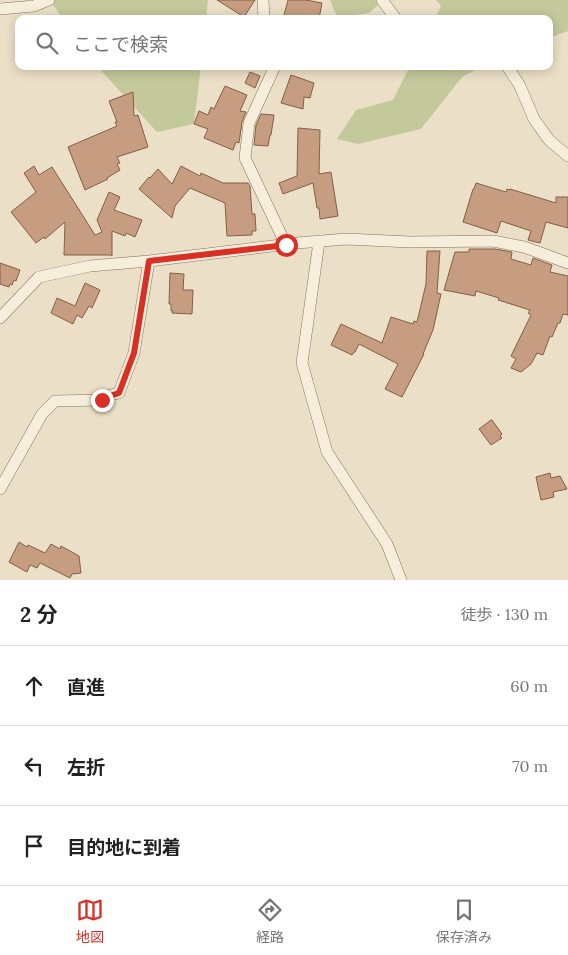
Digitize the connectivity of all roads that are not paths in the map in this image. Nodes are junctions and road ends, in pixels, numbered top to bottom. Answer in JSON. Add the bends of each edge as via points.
{"nodes":[{"id":1,"x":48,"y":0,"type":"edge"},
{"id":2,"x":263,"y":0,"type":"edge"},
{"id":3,"x":382,"y":0,"type":"edge"},
{"id":4,"x":0,"y":10,"type":"edge"},
{"id":5,"x":264,"y":15,"type":"edge"},
{"id":6,"x":393,"y":15,"type":"edge"},
{"id":7,"x":274,"y":70,"type":"edge"},
{"id":8,"x":510,"y":70,"type":"edge"},
{"id":9,"x":568,"y":156,"type":"edge"},
{"id":10,"x":319,"y":242,"type":"junction"},
{"id":11,"x":286,"y":245,"type":"junction"},
{"id":12,"x":149,"y":261,"type":"junction"},
{"id":13,"x":568,"y":263,"type":"edge"},
{"id":14,"x":0,"y":318,"type":"edge"},
{"id":15,"x":0,"y":489,"type":"edge"},
{"id":16,"x":401,"y":580,"type":"edge"}],
"edges":[{"from":1,"to":4,"type":"street","via":[[34,6]]},
{"from":2,"to":5,"type":"street"},
{"from":3,"to":6,"type":"street"},
{"from":7,"to":11,"type":"street","via":[[249,123],[246,158]]},
{"from":8,"to":9,"type":"street","via":[[544,133]]},
{"from":10,"to":11,"type":"street"},
{"from":10,"to":13,"type":"street","via":[[346,239],[494,242],[524,247]]},
{"from":10,"to":16,"type":"street","via":[[302,364],[327,452],[387,544]]},
{"from":11,"to":12,"type":"street"},
{"from":12,"to":14,"type":"street","via":[[90,266],[39,277]]},
{"from":12,"to":15,"type":"street","via":[[134,353],[119,393],[102,400],[55,402],[42,414]]}]}
